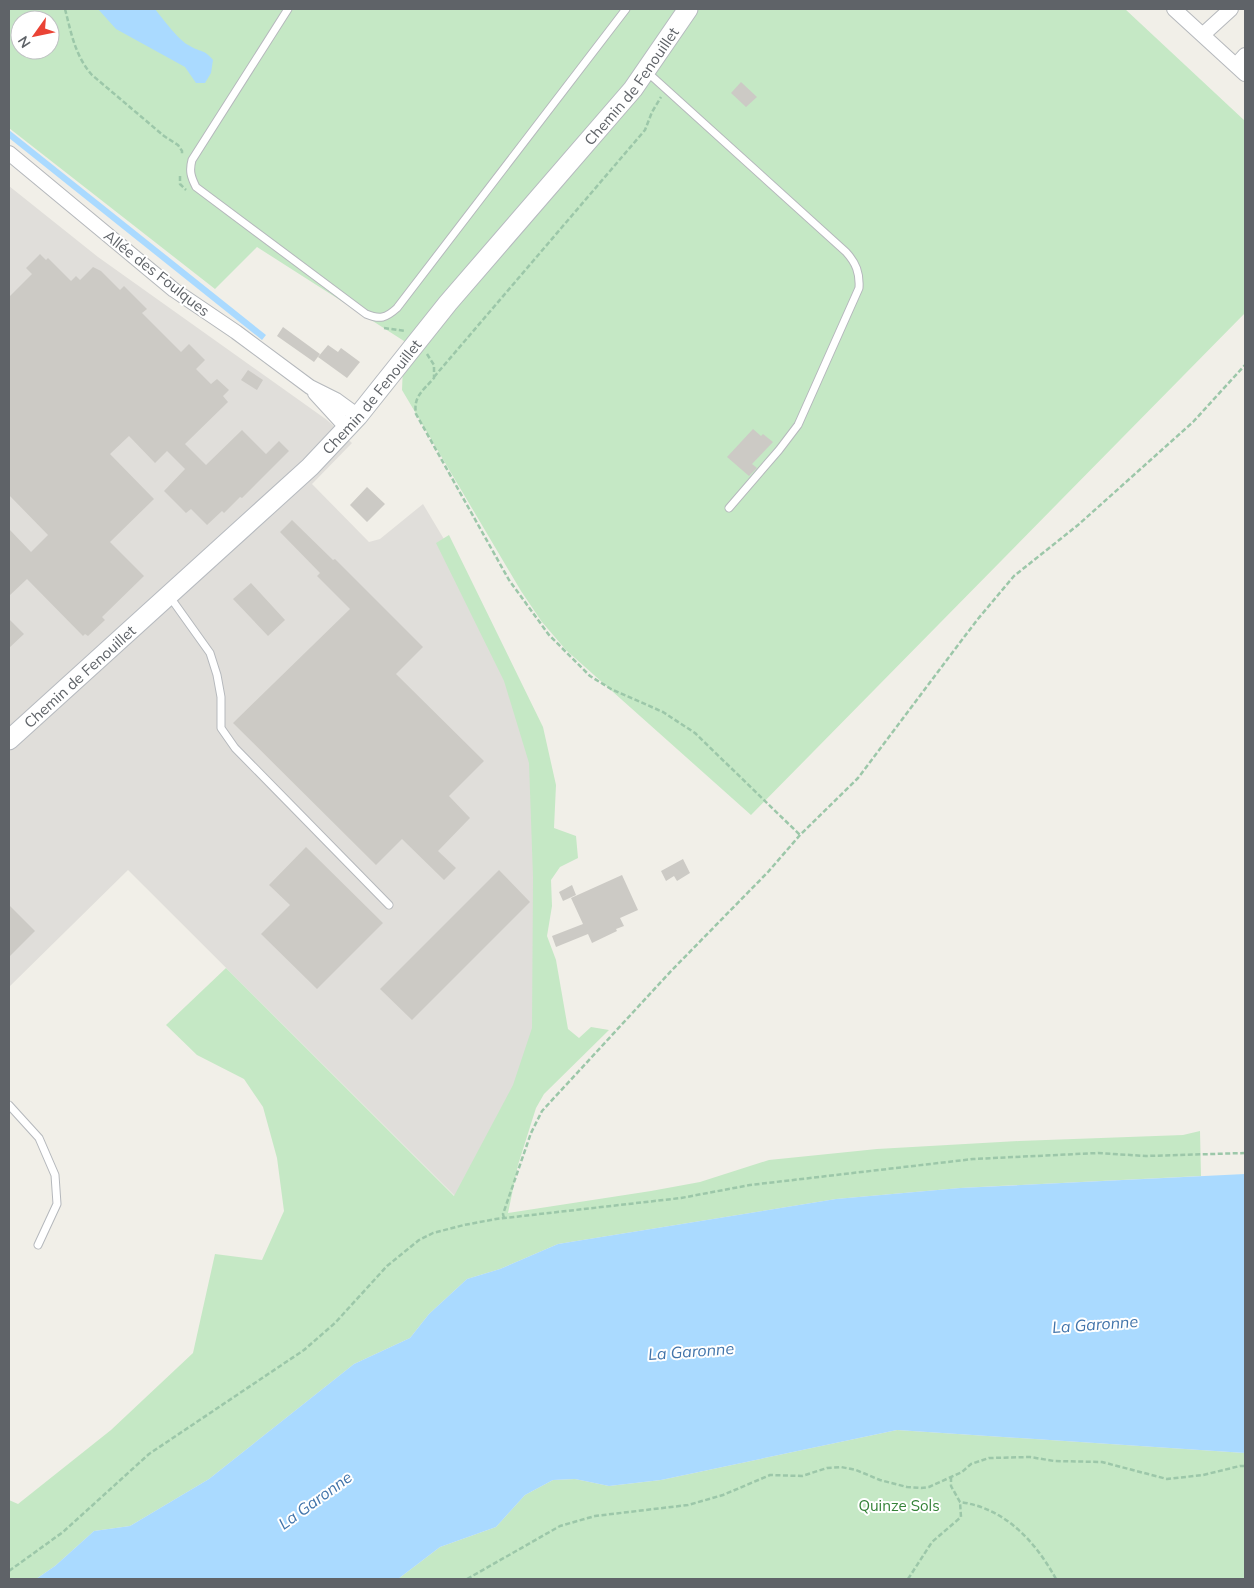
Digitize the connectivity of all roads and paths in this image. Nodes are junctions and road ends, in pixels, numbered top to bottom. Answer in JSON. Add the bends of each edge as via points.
{"nodes":[{"id":1,"x":288,"y":9,"type":"edge"},
{"id":2,"x":626,"y":9,"type":"edge"},
{"id":3,"x":688,"y":9,"type":"edge"},
{"id":4,"x":1174,"y":9,"type":"edge"},
{"id":5,"x":1231,"y":9,"type":"edge"},
{"id":6,"x":1204,"y":36,"type":"junction"},
{"id":7,"x":1242,"y":65,"type":"edge"},
{"id":8,"x":645,"y":70,"type":"junction"},
{"id":9,"x":666,"y":90,"type":"junction"},
{"id":10,"x":9,"y":153,"type":"edge"},
{"id":11,"x":426,"y":352,"type":"dead end"},
{"id":12,"x":1245,"y":365,"type":"edge"},
{"id":13,"x":434,"y":378,"type":"junction"},
{"id":14,"x":352,"y":422,"type":"junction"},
{"id":15,"x":729,"y":508,"type":"dead end"},
{"id":16,"x":169,"y":595,"type":"junction"},
{"id":17,"x":9,"y":740,"type":"edge"},
{"id":18,"x":800,"y":835,"type":"junction"},
{"id":19,"x":389,"y":905,"type":"dead end"},
{"id":20,"x":9,"y":1105,"type":"edge"},
{"id":21,"x":1245,"y":1153,"type":"edge"},
{"id":22,"x":504,"y":1218,"type":"junction"},
{"id":23,"x":38,"y":1245,"type":"dead end"},
{"id":24,"x":1245,"y":1466,"type":"edge"},
{"id":25,"x":951,"y":1478,"type":"junction"},
{"id":26,"x":960,"y":1502,"type":"junction"},
{"id":27,"x":9,"y":1571,"type":"edge"},
{"id":28,"x":467,"y":1579,"type":"edge"},
{"id":29,"x":908,"y":1579,"type":"edge"},
{"id":30,"x":1056,"y":1579,"type":"edge"}],
"edges":[{"from":1,"to":2,"type":"lane","via":[[192,160],[191,178],[196,187],[375,318],[387,316],[397,308]]},
{"from":3,"to":8,"type":"street","name":"Chemin de Fenouillet"},
{"from":4,"to":6,"type":"street"},
{"from":5,"to":6,"type":"street"},
{"from":6,"to":7,"type":"street"},
{"from":8,"to":9,"type":"lane"},
{"from":8,"to":14,"type":"street","name":"Chemin de Fenouillet"},
{"from":9,"to":13,"type":"path","via":[[645,130]]},
{"from":9,"to":15,"type":"lane","via":[[846,252],[860,277],[859,288],[798,425]]},
{"from":10,"to":14,"type":"street","name":"Allée des Foulques","via":[[174,290],[310,387],[336,400]]},
{"from":11,"to":13,"type":"path","via":[[434,364]]},
{"from":12,"to":18,"type":"path","via":[[1193,422],[1078,525],[1014,576],[858,778]]},
{"from":13,"to":18,"type":"path","via":[[416,398],[416,414],[509,580],[549,635],[590,676],[663,712],[695,733]]},
{"from":14,"to":16,"type":"street","name":"Chemin de Fenouillet","via":[[303,473]]},
{"from":16,"to":17,"type":"street","name":"Chemin de Fenouillet"},
{"from":16,"to":19,"type":"lane","via":[[210,654],[218,675],[221,728],[235,748]]},
{"from":18,"to":22,"type":"path","via":[[542,1111],[531,1133]]},
{"from":20,"to":23,"type":"lane","via":[[39,1138],[56,1175],[57,1204]]},
{"from":21,"to":22,"type":"path","via":[[1146,1156],[1098,1153],[973,1159]]},
{"from":22,"to":27,"type":"path","via":[[464,1225],[419,1240],[367,1286],[335,1323],[304,1350],[149,1454],[62,1532]]},
{"from":24,"to":25,"type":"path","via":[[1167,1479],[1102,1462],[989,1458],[971,1464]]},
{"from":25,"to":26,"type":"path","via":[[951,1486]]},
{"from":25,"to":28,"type":"path","via":[[929,1488],[921,1488],[880,1480],[841,1467],[802,1476],[770,1475],[723,1495],[688,1504],[595,1516],[560,1526]]},
{"from":26,"to":29,"type":"path","via":[[961,1517],[932,1542]]},
{"from":26,"to":30,"type":"path","via":[[986,1508],[1018,1528],[1045,1560]]}]}
